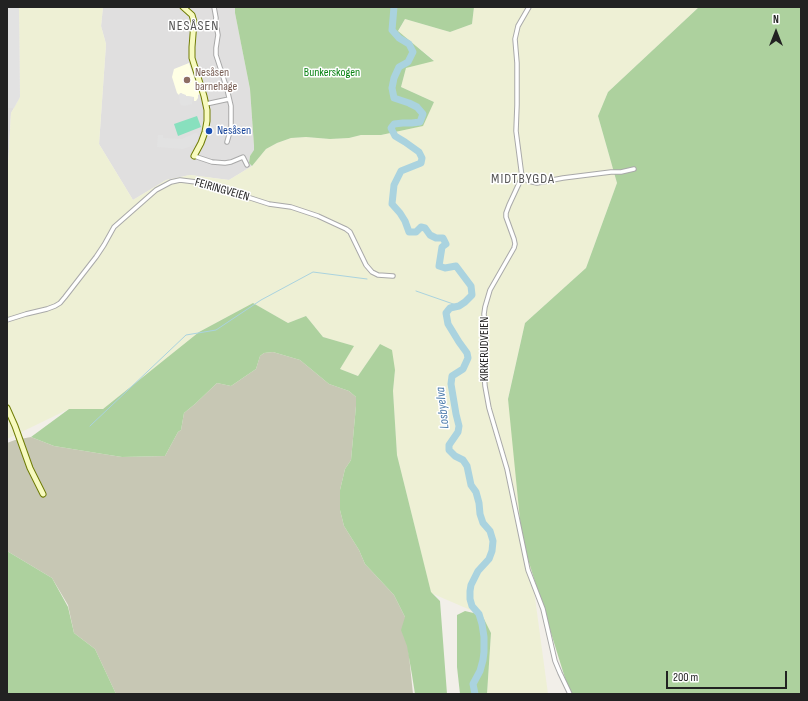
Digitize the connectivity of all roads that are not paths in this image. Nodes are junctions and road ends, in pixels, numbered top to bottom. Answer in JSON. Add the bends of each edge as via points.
{"nodes":[{"id":1,"x":183,"y":7,"type":"edge"},
{"id":2,"x":214,"y":7,"type":"edge"},
{"id":3,"x":530,"y":7,"type":"edge"},
{"id":4,"x":213,"y":24,"type":"junction"},
{"id":5,"x":194,"y":28,"type":"junction"},
{"id":6,"x":229,"y":99,"type":"junction"},
{"id":7,"x":206,"y":104,"type":"junction"},
{"id":8,"x":227,"y":142,"type":"dead end"},
{"id":9,"x":194,"y":156,"type":"joint"},
{"id":10,"x":247,"y":165,"type":"dead end"},
{"id":11,"x":634,"y":169,"type":"dead end"},
{"id":12,"x":522,"y":177,"type":"junction"},
{"id":13,"x":393,"y":276,"type":"dead end"},
{"id":14,"x":7,"y":320,"type":"edge"},
{"id":15,"x":7,"y":408,"type":"edge"},
{"id":16,"x":43,"y":494,"type":"dead end"},
{"id":17,"x":570,"y":694,"type":"edge"}],
"edges":[{"from":1,"to":5,"type":"street","via":[[192,15]]},
{"from":2,"to":4,"type":"street","via":[[216,18]]},
{"from":3,"to":12,"type":"street","via":[[518,26],[515,39],[516,131]]},
{"from":4,"to":5,"type":"street","via":[[205,28]]},
{"from":4,"to":6,"type":"street","via":[[218,35],[216,55]]},
{"from":5,"to":7,"type":"street","via":[[192,58]]},
{"from":6,"to":7,"type":"street"},
{"from":6,"to":8,"type":"street","via":[[231,128]]},
{"from":7,"to":9,"type":"street","via":[[206,128]]},
{"from":9,"to":10,"type":"street","via":[[209,162],[225,163],[243,157]]},
{"from":11,"to":12,"type":"street","via":[[537,183]]},
{"from":12,"to":17,"type":"street","name":"KIRKERUDVEIEN","via":[[506,213],[514,239],[514,248],[490,290],[485,307],[485,386],[507,468],[528,570],[543,609],[555,661]]},
{"from":13,"to":14,"type":"street","name":"FEIRINGVEIEN","via":[[372,272],[350,232],[318,216],[269,204],[204,183],[180,180],[156,190],[114,227],[96,257],[60,303],[48,309]]},
{"from":15,"to":16,"type":"street"}]}
